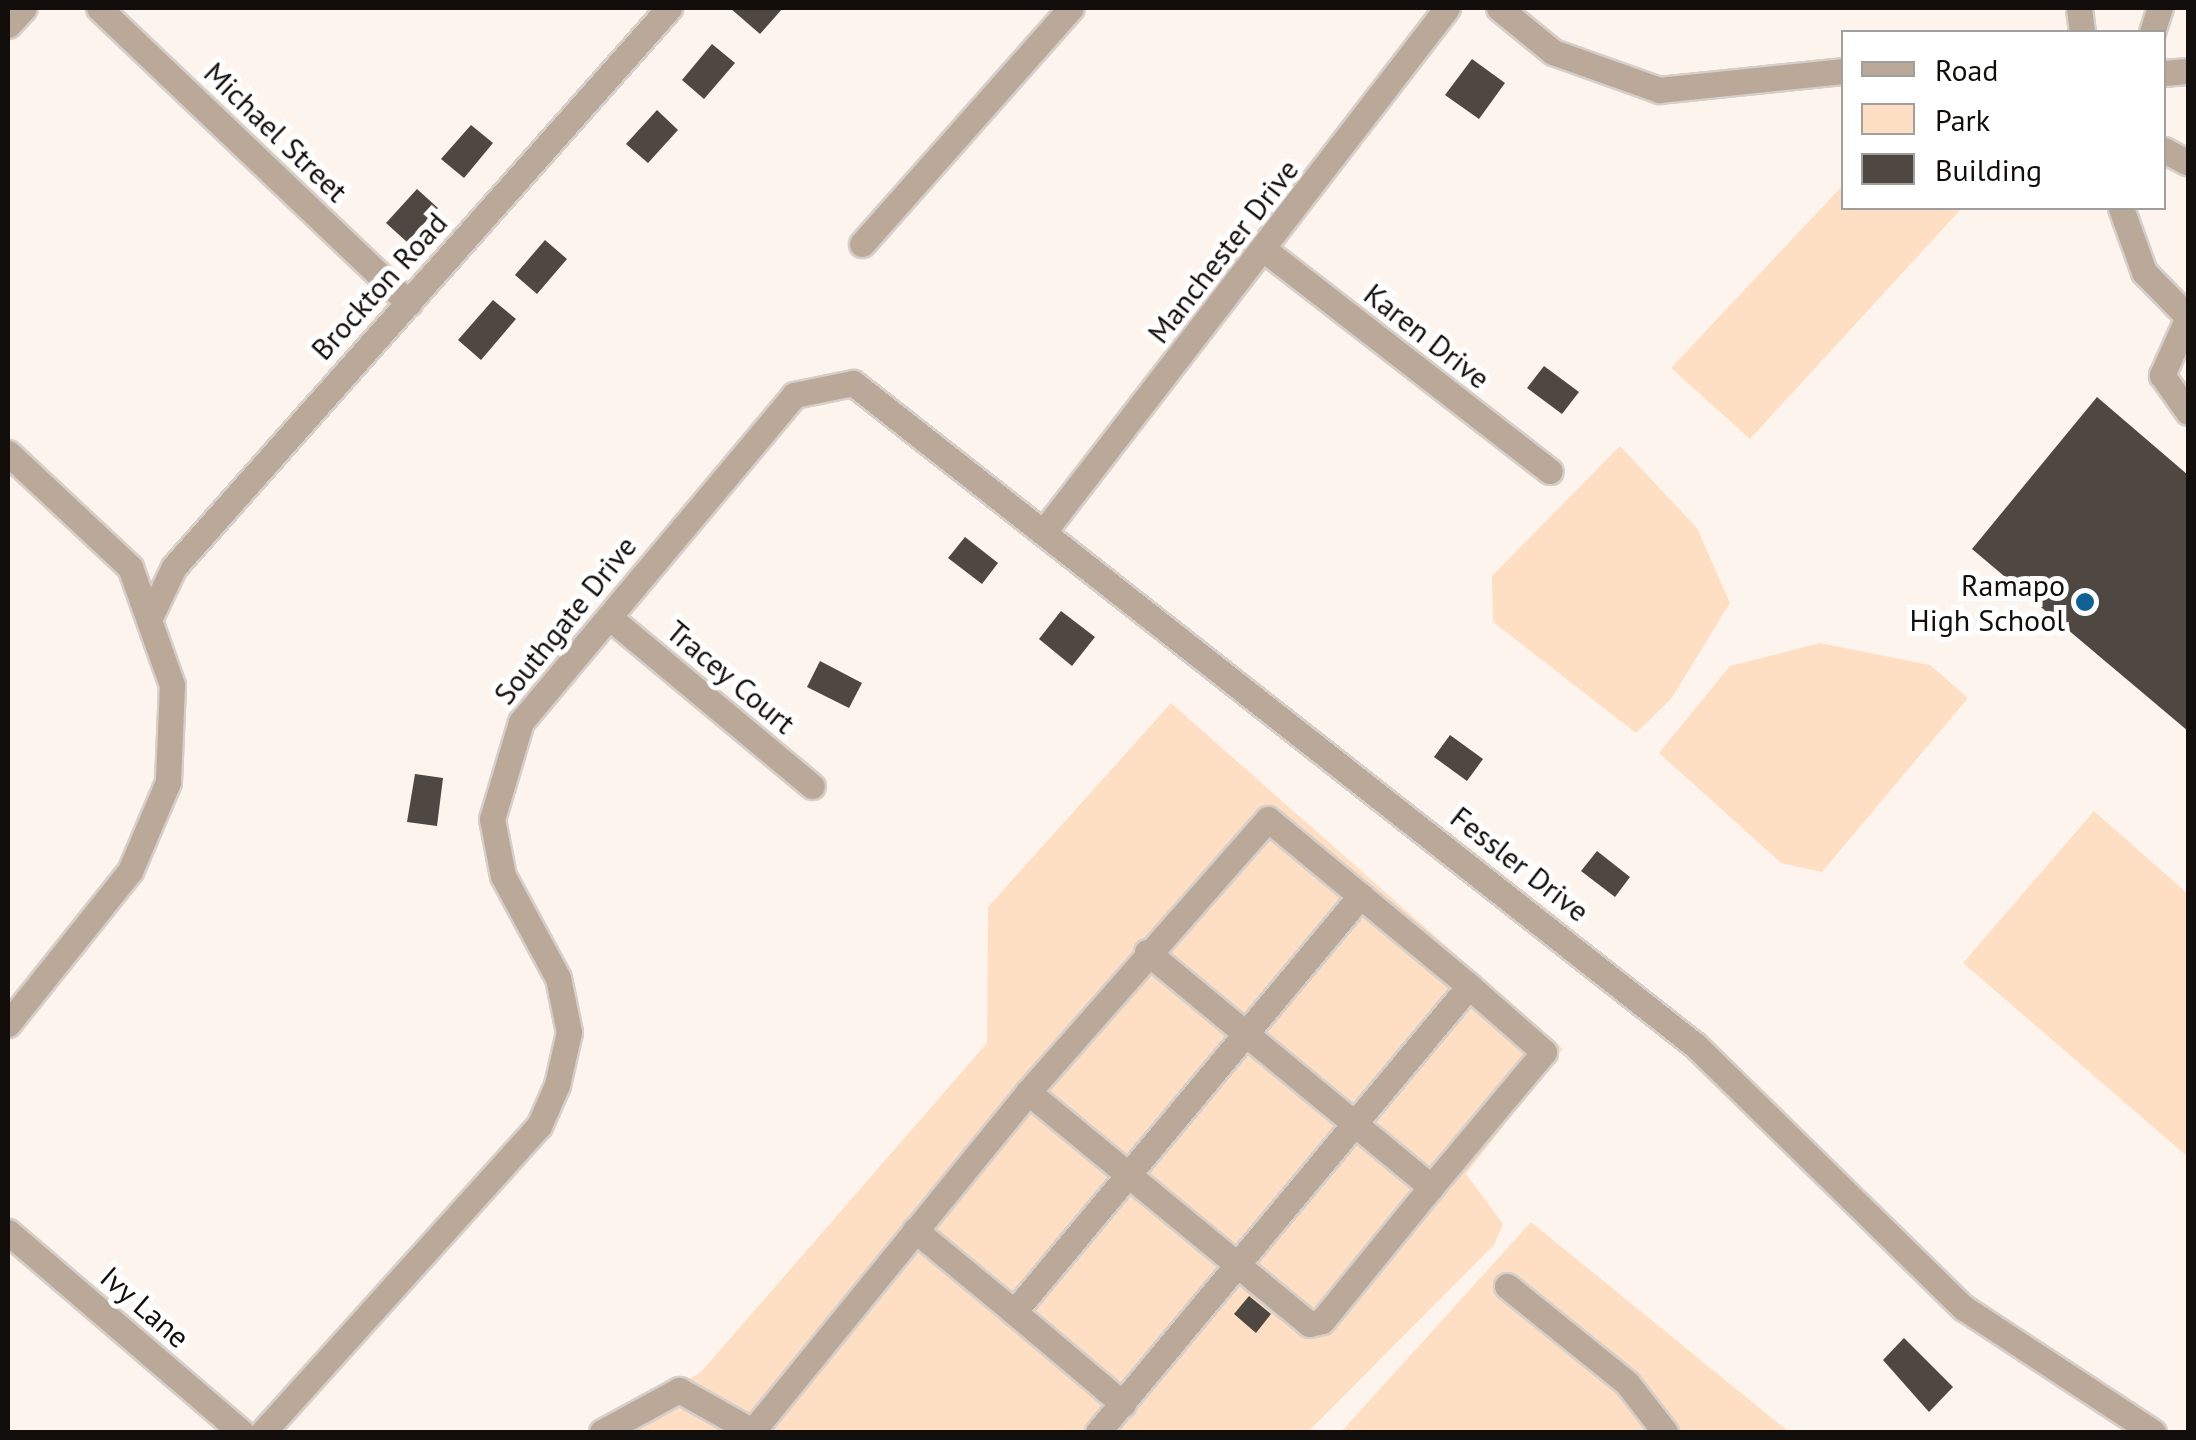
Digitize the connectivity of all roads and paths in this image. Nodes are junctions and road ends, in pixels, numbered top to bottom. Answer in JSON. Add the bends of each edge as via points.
{"nodes":[{"id":1,"x":24,"y":8,"type":"edge"},
{"id":2,"x":99,"y":8,"type":"edge"},
{"id":3,"x":670,"y":8,"type":"edge"},
{"id":4,"x":1071,"y":8,"type":"edge"},
{"id":5,"x":1447,"y":8,"type":"edge"},
{"id":6,"x":1499,"y":8,"type":"edge"},
{"id":7,"x":8,"y":25,"type":"edge"},
{"id":8,"x":1841,"y":71,"type":"edge"},
{"id":9,"x":2166,"y":151,"type":"edge"},
{"id":10,"x":2188,"y":163,"type":"edge"},
{"id":11,"x":2121,"y":210,"type":"edge"},
{"id":12,"x":862,"y":244,"type":"dead end"},
{"id":13,"x":1266,"y":252,"type":"junction"},
{"id":14,"x":408,"y":302,"type":"junction"},
{"id":15,"x":2188,"y":317,"type":"edge"},
{"id":16,"x":823,"y":384,"type":"joint"},
{"id":17,"x":2188,"y":412,"type":"edge"},
{"id":18,"x":8,"y":452,"type":"edge"},
{"id":19,"x":1550,"y":471,"type":"dead end"},
{"id":20,"x":1046,"y":530,"type":"junction"},
{"id":21,"x":150,"y":617,"type":"junction"},
{"id":22,"x":609,"y":617,"type":"junction"},
{"id":23,"x":812,"y":786,"type":"dead end"},
{"id":24,"x":1360,"y":895,"type":"junction"},
{"id":25,"x":1147,"y":952,"type":"junction"},
{"id":26,"x":1469,"y":986,"type":"junction"},
{"id":27,"x":8,"y":1024,"type":"edge"},
{"id":28,"x":1247,"y":1032,"type":"junction"},
{"id":29,"x":1028,"y":1092,"type":"junction"},
{"id":30,"x":1354,"y":1125,"type":"junction"},
{"id":31,"x":1127,"y":1176,"type":"junction"},
{"id":32,"x":1431,"y":1187,"type":"junction"},
{"id":33,"x":914,"y":1230,"type":"junction"},
{"id":34,"x":8,"y":1232,"type":"edge"},
{"id":35,"x":1236,"y":1267,"type":"junction"},
{"id":36,"x":1507,"y":1286,"type":"dead end"},
{"id":37,"x":1014,"y":1312,"type":"junction"},
{"id":38,"x":1123,"y":1404,"type":"junction"},
{"id":39,"x":241,"y":1432,"type":"edge"},
{"id":40,"x":263,"y":1432,"type":"edge"},
{"id":41,"x":602,"y":1432,"type":"edge"},
{"id":42,"x":752,"y":1432,"type":"edge"},
{"id":43,"x":1098,"y":1432,"type":"edge"},
{"id":44,"x":1665,"y":1432,"type":"edge"},
{"id":45,"x":2153,"y":1432,"type":"edge"}],
"edges":[{"from":1,"to":7,"type":"street"},
{"from":2,"to":14,"type":"street","name":"Michael Street"},
{"from":3,"to":14,"type":"street","name":"Brockton Road"},
{"from":4,"to":12,"type":"street"},
{"from":5,"to":13,"type":"street","name":"Manchester Drive"},
{"from":6,"to":8,"type":"street","via":[[1553,52],[1658,90]]},
{"from":9,"to":10,"type":"street"},
{"from":11,"to":15,"type":"street","via":[[2144,272]]},
{"from":13,"to":19,"type":"street","name":"Karen Drive"},
{"from":13,"to":20,"type":"street","name":"Manchester Drive"},
{"from":14,"to":21,"type":"street","name":"Brockton Road","via":[[174,567]]},
{"from":15,"to":17,"type":"street","via":[[2162,375]]},
{"from":16,"to":20,"type":"street","name":"Fessler Drive","via":[[854,383],[886,402]]},
{"from":16,"to":22,"type":"street","name":"Southgate Drive","via":[[794,395],[769,422]]},
{"from":18,"to":21,"type":"street","via":[[130,567]]},
{"from":20,"to":45,"type":"street","name":"Fessler Drive","via":[[1695,1044],[1964,1308]]},
{"from":21,"to":27,"type":"street","via":[[172,685],[168,782],[130,871]]},
{"from":22,"to":23,"type":"street","name":"Tracey Court"},
{"from":22,"to":40,"type":"street","name":"Southgate Drive","via":[[521,722],[492,819],[503,876],[558,978],[569,1032],[557,1086],[539,1126]]},
{"from":24,"to":25,"type":"street","via":[[1268,819],[1257,820]]},
{"from":24,"to":26,"type":"street"},
{"from":24,"to":28,"type":"street"},
{"from":25,"to":28,"type":"street"},
{"from":25,"to":29,"type":"street"},
{"from":26,"to":30,"type":"street"},
{"from":26,"to":32,"type":"street","via":[[1544,1052]]},
{"from":28,"to":30,"type":"street"},
{"from":28,"to":31,"type":"street"},
{"from":29,"to":31,"type":"street"},
{"from":29,"to":33,"type":"street"},
{"from":30,"to":32,"type":"street"},
{"from":30,"to":35,"type":"street"},
{"from":31,"to":35,"type":"street"},
{"from":31,"to":37,"type":"street"},
{"from":32,"to":35,"type":"street","via":[[1317,1324]]},
{"from":33,"to":37,"type":"street"},
{"from":33,"to":42,"type":"street"},
{"from":34,"to":39,"type":"street","name":"Ivy Lane"},
{"from":35,"to":38,"type":"street"},
{"from":36,"to":44,"type":"street","via":[[1627,1383]]},
{"from":37,"to":38,"type":"street"},
{"from":38,"to":43,"type":"street"},
{"from":41,"to":42,"type":"street","via":[[679,1390]]}]}
